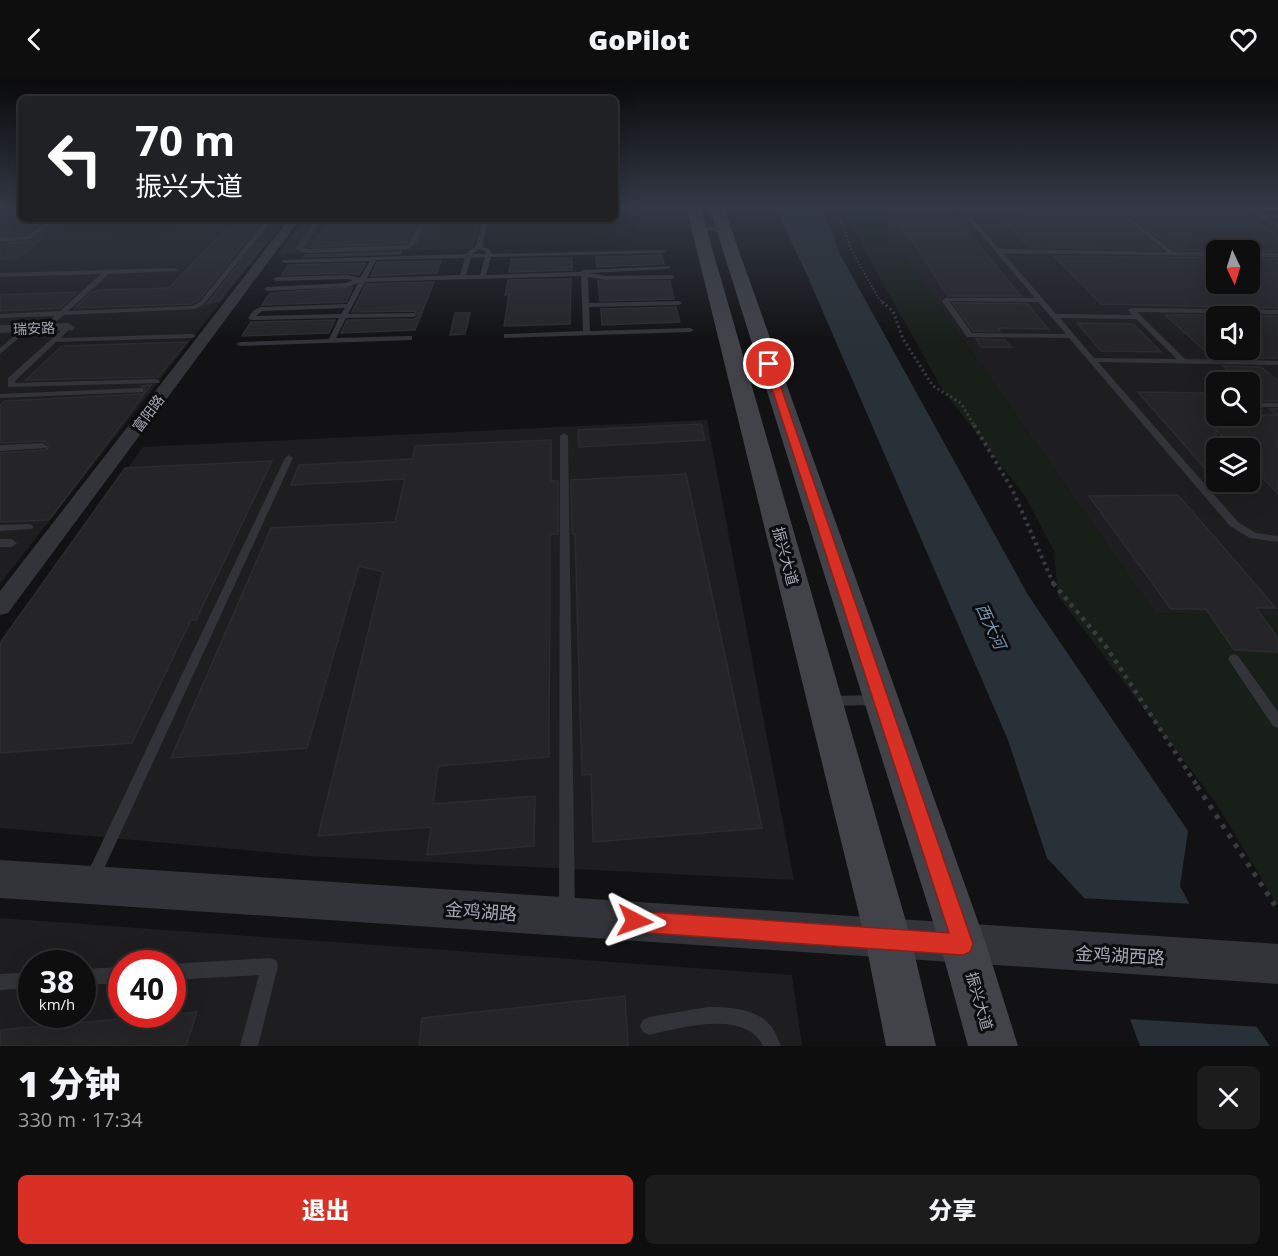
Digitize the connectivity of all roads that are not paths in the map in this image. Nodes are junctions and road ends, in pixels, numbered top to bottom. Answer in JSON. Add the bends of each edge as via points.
{"nodes":[{"id":1,"x":244,"y":251,"type":"edge"},
{"id":2,"x":271,"y":251,"type":"edge"},
{"id":3,"x":474,"y":251,"type":"edge"},
{"id":4,"x":488,"y":251,"type":"edge"},
{"id":5,"x":655,"y":251,"type":"edge"},
{"id":6,"x":716,"y":251,"type":"edge"},
{"id":7,"x":720,"y":251,"type":"edge"},
{"id":8,"x":998,"y":251,"type":"edge"},
{"id":9,"x":1008,"y":251,"type":"edge"},
{"id":10,"x":1168,"y":251,"type":"edge"},
{"id":11,"x":576,"y":253,"type":"junction"},
{"id":12,"x":1172,"y":254,"type":"junction"},
{"id":13,"x":1206,"y":254,"type":"edge"},
{"id":14,"x":488,"y":255,"type":"junction"},
{"id":15,"x":1260,"y":255,"type":"edge"},
{"id":16,"x":1278,"y":255,"type":"edge"},
{"id":17,"x":468,"y":256,"type":"junction"},
{"id":18,"x":374,"y":258,"type":"junction"},
{"id":19,"x":285,"y":261,"type":"dead end"},
{"id":20,"x":668,"y":267,"type":"dead end"},
{"id":21,"x":175,"y":270,"type":"dead end"},
{"id":22,"x":107,"y":272,"type":"junction"},
{"id":23,"x":0,"y":275,"type":"edge"},
{"id":24,"x":581,"y":275,"type":"junction"},
{"id":25,"x":463,"y":276,"type":"junction"},
{"id":26,"x":483,"y":276,"type":"junction"},
{"id":27,"x":672,"y":277,"type":"dead end"},
{"id":28,"x":276,"y":279,"type":"dead end"},
{"id":29,"x":361,"y":280,"type":"junction"},
{"id":30,"x":267,"y":289,"type":"dead end"},
{"id":31,"x":1041,"y":300,"type":"junction"},
{"id":32,"x":679,"y":303,"type":"dead end"},
{"id":33,"x":586,"y":305,"type":"junction"},
{"id":34,"x":349,"y":306,"type":"junction"},
{"id":35,"x":1278,"y":312,"type":"edge"},
{"id":36,"x":414,"y":315,"type":"dead end"},
{"id":37,"x":0,"y":316,"type":"edge"},
{"id":38,"x":1054,"y":316,"type":"junction"},
{"id":39,"x":343,"y":317,"type":"junction"},
{"id":40,"x":1138,"y":317,"type":"junction"},
{"id":41,"x":64,"y":321,"type":"junction"},
{"id":42,"x":27,"y":328,"type":"junction"},
{"id":43,"x":0,"y":329,"type":"edge"},
{"id":44,"x":690,"y":330,"type":"dead end"},
{"id":45,"x":587,"y":333,"type":"junction"},
{"id":46,"x":50,"y":334,"type":"junction"},
{"id":47,"x":192,"y":336,"type":"dead end"},
{"id":48,"x":507,"y":336,"type":"dead end"},
{"id":49,"x":1071,"y":336,"type":"junction"},
{"id":50,"x":410,"y":338,"type":"dead end"},
{"id":51,"x":331,"y":341,"type":"junction"},
{"id":52,"x":240,"y":344,"type":"dead end"},
{"id":53,"x":0,"y":352,"type":"edge"},
{"id":54,"x":1092,"y":360,"type":"junction"},
{"id":55,"x":1183,"y":361,"type":"junction"},
{"id":56,"x":1278,"y":363,"type":"edge"},
{"id":57,"x":156,"y":381,"type":"dead end"},
{"id":58,"x":140,"y":390,"type":"dead end"},
{"id":59,"x":0,"y":396,"type":"edge"},
{"id":60,"x":1260,"y":405,"type":"edge"},
{"id":61,"x":1278,"y":405,"type":"edge"},
{"id":62,"x":564,"y":436,"type":"dead end"},
{"id":63,"x":43,"y":446,"type":"dead end"},
{"id":64,"x":0,"y":448,"type":"edge"},
{"id":65,"x":289,"y":458,"type":"dead end"},
{"id":66,"x":28,"y":527,"type":"dead end"},
{"id":67,"x":0,"y":528,"type":"edge"},
{"id":68,"x":1278,"y":539,"type":"edge"},
{"id":69,"x":0,"y":543,"type":"edge"},
{"id":70,"x":12,"y":543,"type":"dead end"},
{"id":71,"x":0,"y":607,"type":"edge"},
{"id":72,"x":1234,"y":659,"type":"dead end"},
{"id":73,"x":881,"y":700,"type":"junction"},
{"id":74,"x":824,"y":701,"type":"junction"},
{"id":75,"x":1278,"y":722,"type":"edge"},
{"id":76,"x":0,"y":879,"type":"edge"},
{"id":77,"x":89,"y":885,"type":"junction"},
{"id":78,"x":567,"y":917,"type":"junction"},
{"id":79,"x":888,"y":939,"type":"junction"},
{"id":80,"x":963,"y":944,"type":"junction"},
{"id":81,"x":1274,"y":964,"type":"edge"},
{"id":82,"x":186,"y":971,"type":"edge"},
{"id":83,"x":18,"y":981,"type":"edge"},
{"id":84,"x":0,"y":982,"type":"edge"},
{"id":85,"x":649,"y":1026,"type":"dead end"},
{"id":86,"x":249,"y":1046,"type":"edge"},
{"id":87,"x":772,"y":1046,"type":"edge"},
{"id":88,"x":911,"y":1046,"type":"edge"},
{"id":89,"x":993,"y":1046,"type":"edge"}],
"edges":[{"from":1,"to":41,"type":"lane","via":[[194,308]]},
{"from":2,"to":71,"type":"street","name":"富阳路"},
{"from":3,"to":17,"type":"lane"},
{"from":4,"to":14,"type":"lane"},
{"from":5,"to":11,"type":"lane"},
{"from":6,"to":74,"type":"main road","name":"振兴大道"},
{"from":7,"to":73,"type":"main road","name":"振兴大道"},
{"from":8,"to":31,"type":"lane"},
{"from":9,"to":12,"type":"lane"},
{"from":10,"to":12,"type":"lane"},
{"from":11,"to":14,"type":"lane"},
{"from":11,"to":24,"type":"lane"},
{"from":12,"to":13,"type":"lane"},
{"from":14,"to":17,"type":"lane"},
{"from":14,"to":26,"type":"lane"},
{"from":15,"to":16,"type":"lane"},
{"from":17,"to":18,"type":"lane"},
{"from":17,"to":25,"type":"lane"},
{"from":18,"to":19,"type":"lane"},
{"from":18,"to":29,"type":"lane"},
{"from":20,"to":24,"type":"lane","via":[[601,269]]},
{"from":21,"to":22,"type":"lane"},
{"from":22,"to":23,"type":"lane"},
{"from":22,"to":41,"type":"lane"},
{"from":24,"to":26,"type":"lane"},
{"from":24,"to":27,"type":"lane"},
{"from":24,"to":33,"type":"lane"},
{"from":25,"to":26,"type":"lane"},
{"from":25,"to":29,"type":"lane"},
{"from":28,"to":29,"type":"lane"},
{"from":29,"to":30,"type":"lane","via":[[348,285]]},
{"from":29,"to":34,"type":"lane"},
{"from":31,"to":38,"type":"lane"},
{"from":31,"to":49,"type":"lane","via":[[945,301],[970,335]]},
{"from":32,"to":33,"type":"lane"},
{"from":33,"to":45,"type":"lane"},
{"from":34,"to":39,"type":"lane"},
{"from":34,"to":39,"type":"lane","via":[[261,309],[251,318]]},
{"from":35,"to":40,"type":"lane","via":[[1131,310]]},
{"from":36,"to":39,"type":"lane"},
{"from":37,"to":41,"type":"lane"},
{"from":38,"to":40,"type":"lane"},
{"from":38,"to":49,"type":"lane"},
{"from":39,"to":51,"type":"lane"},
{"from":40,"to":55,"type":"lane"},
{"from":41,"to":46,"type":"street","name":"瑞安路"},
{"from":42,"to":43,"type":"street","name":"瑞安路"},
{"from":42,"to":46,"type":"street","name":"瑞安路"},
{"from":42,"to":53,"type":"lane"},
{"from":44,"to":45,"type":"lane"},
{"from":45,"to":48,"type":"lane"},
{"from":46,"to":47,"type":"lane"},
{"from":46,"to":57,"type":"lane","via":[[11,380],[11,385]]},
{"from":49,"to":54,"type":"lane"},
{"from":50,"to":51,"type":"lane"},
{"from":51,"to":52,"type":"lane"},
{"from":54,"to":55,"type":"lane"},
{"from":54,"to":68,"type":"lane","via":[[1234,524],[1254,536]]},
{"from":55,"to":56,"type":"lane"},
{"from":58,"to":59,"type":"lane"},
{"from":60,"to":61,"type":"lane"},
{"from":62,"to":78,"type":"lane"},
{"from":63,"to":64,"type":"lane"},
{"from":65,"to":77,"type":"lane"},
{"from":66,"to":67,"type":"lane"},
{"from":69,"to":70,"type":"lane"},
{"from":72,"to":75,"type":"lane"},
{"from":73,"to":74,"type":"lane"},
{"from":73,"to":80,"type":"main road","name":"振兴大道"},
{"from":74,"to":79,"type":"main road","name":"振兴大道"},
{"from":76,"to":77,"type":"street","name":"金鸡湖路"},
{"from":77,"to":78,"type":"street","name":"金鸡湖路"},
{"from":78,"to":79,"type":"street","name":"金鸡湖路"},
{"from":79,"to":80,"type":"street","name":"金鸡湖路"},
{"from":79,"to":88,"type":"main road","name":"振兴大道"},
{"from":80,"to":81,"type":"street","name":"金鸡湖西路"},
{"from":80,"to":89,"type":"main road","name":"振兴大道"},
{"from":82,"to":86,"type":"lane","via":[[270,966]]},
{"from":83,"to":84,"type":"lane"},
{"from":85,"to":87,"type":"lane","via":[[737,1016],[762,1029]]}]}
